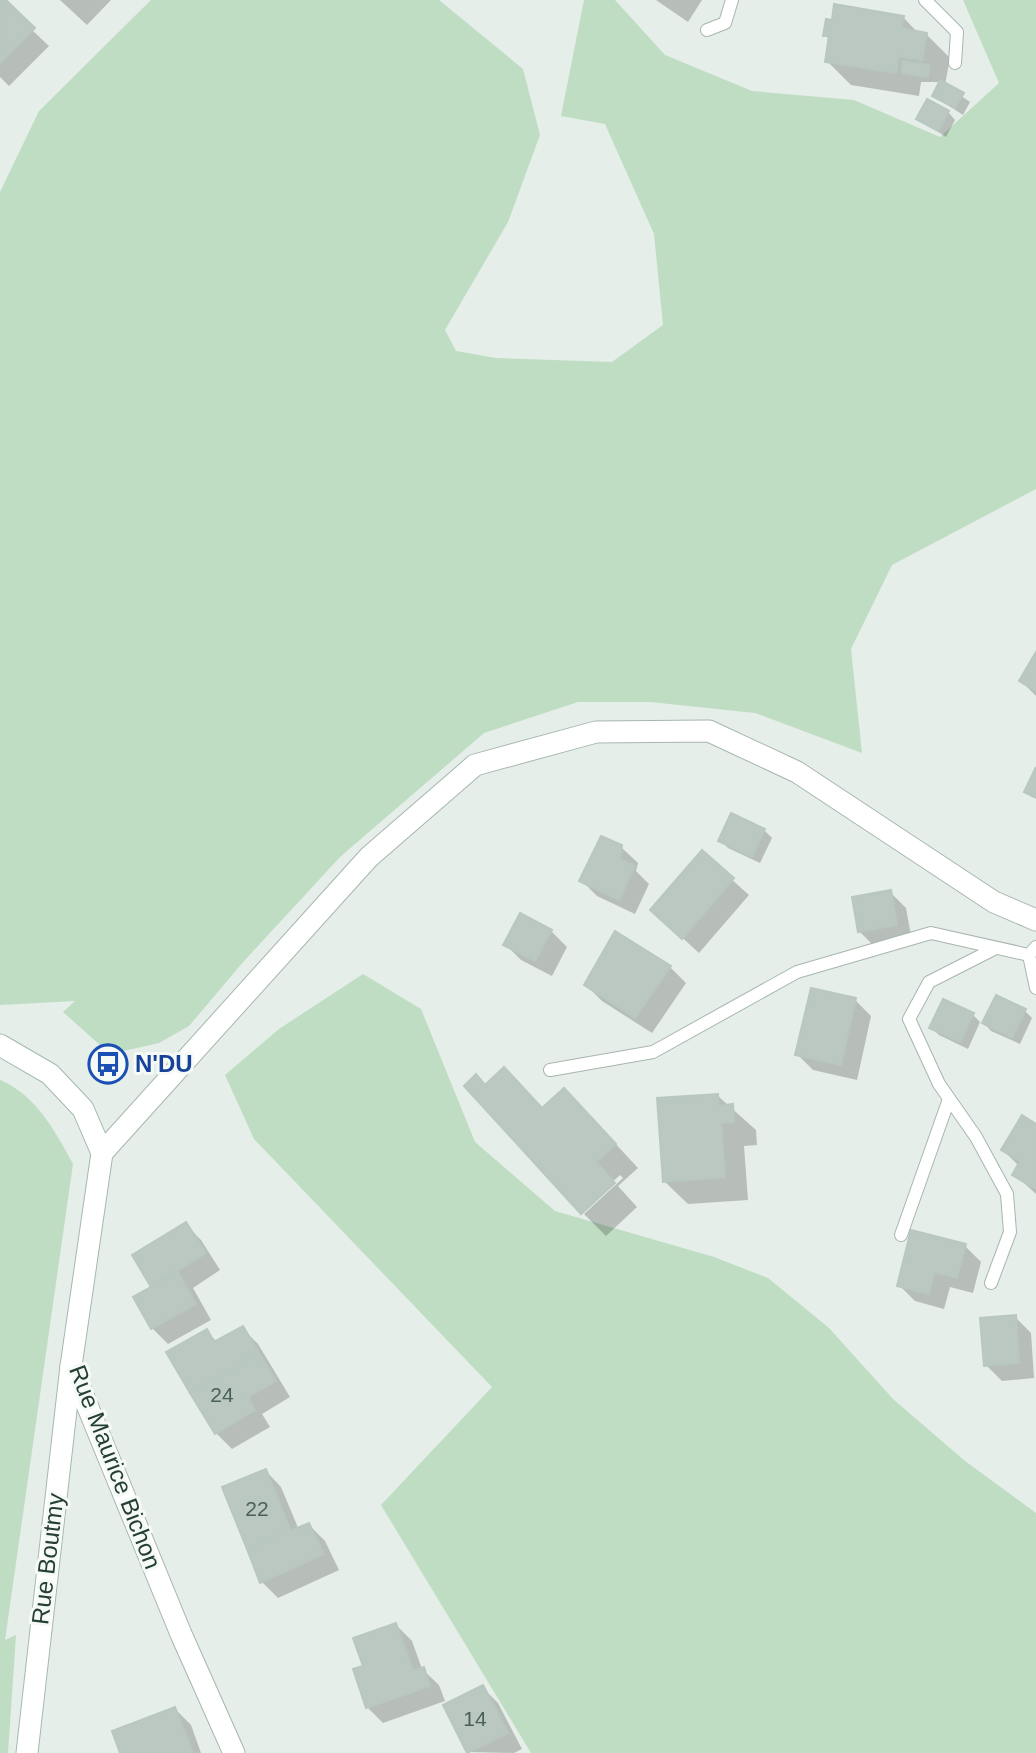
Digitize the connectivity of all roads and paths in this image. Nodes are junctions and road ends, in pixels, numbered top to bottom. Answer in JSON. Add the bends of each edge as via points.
{"nodes":[{"id":1,"x":732,"y":0,"type":"edge"},
{"id":2,"x":925,"y":0,"type":"edge"},
{"id":3,"x":707,"y":30,"type":"dead end"},
{"id":4,"x":955,"y":63,"type":"dead end"},
{"id":5,"x":1036,"y":920,"type":"edge"},
{"id":6,"x":996,"y":948,"type":"junction"},
{"id":7,"x":1033,"y":951,"type":"edge"},
{"id":8,"x":1036,"y":988,"type":"edge"},
{"id":9,"x":0,"y":1045,"type":"edge"},
{"id":10,"x":550,"y":1070,"type":"dead end"},
{"id":11,"x":949,"y":1099,"type":"junction"},
{"id":12,"x":102,"y":1153,"type":"junction"},
{"id":13,"x":901,"y":1236,"type":"dead end"},
{"id":14,"x":991,"y":1283,"type":"dead end"},
{"id":15,"x":71,"y":1366,"type":"junction"},
{"id":16,"x":27,"y":1753,"type":"edge"},
{"id":17,"x":234,"y":1753,"type":"edge"}],
"edges":[{"from":1,"to":3,"type":"lane","via":[[725,23]]},
{"from":2,"to":4,"type":"lane","via":[[957,32]]},
{"from":5,"to":12,"type":"street","via":[[994,902],[797,772],[709,732],[596,732],[475,765],[369,857]]},
{"from":6,"to":7,"type":"lane"},
{"from":6,"to":10,"type":"lane","via":[[931,933],[797,972],[653,1052]]},
{"from":6,"to":11,"type":"lane","via":[[929,982],[909,1019]]},
{"from":7,"to":8,"type":"lane"},
{"from":9,"to":12,"type":"street","via":[[50,1074],[83,1109]]},
{"from":11,"to":13,"type":"lane"},
{"from":11,"to":14,"type":"lane","via":[[1007,1194],[1010,1232]]},
{"from":12,"to":15,"type":"street","name":"Rue Maurice Bichon"},
{"from":15,"to":16,"type":"street","name":"Rue Boutmy"},
{"from":15,"to":17,"type":"street","name":"Rue Maurice Bichon"}]}
